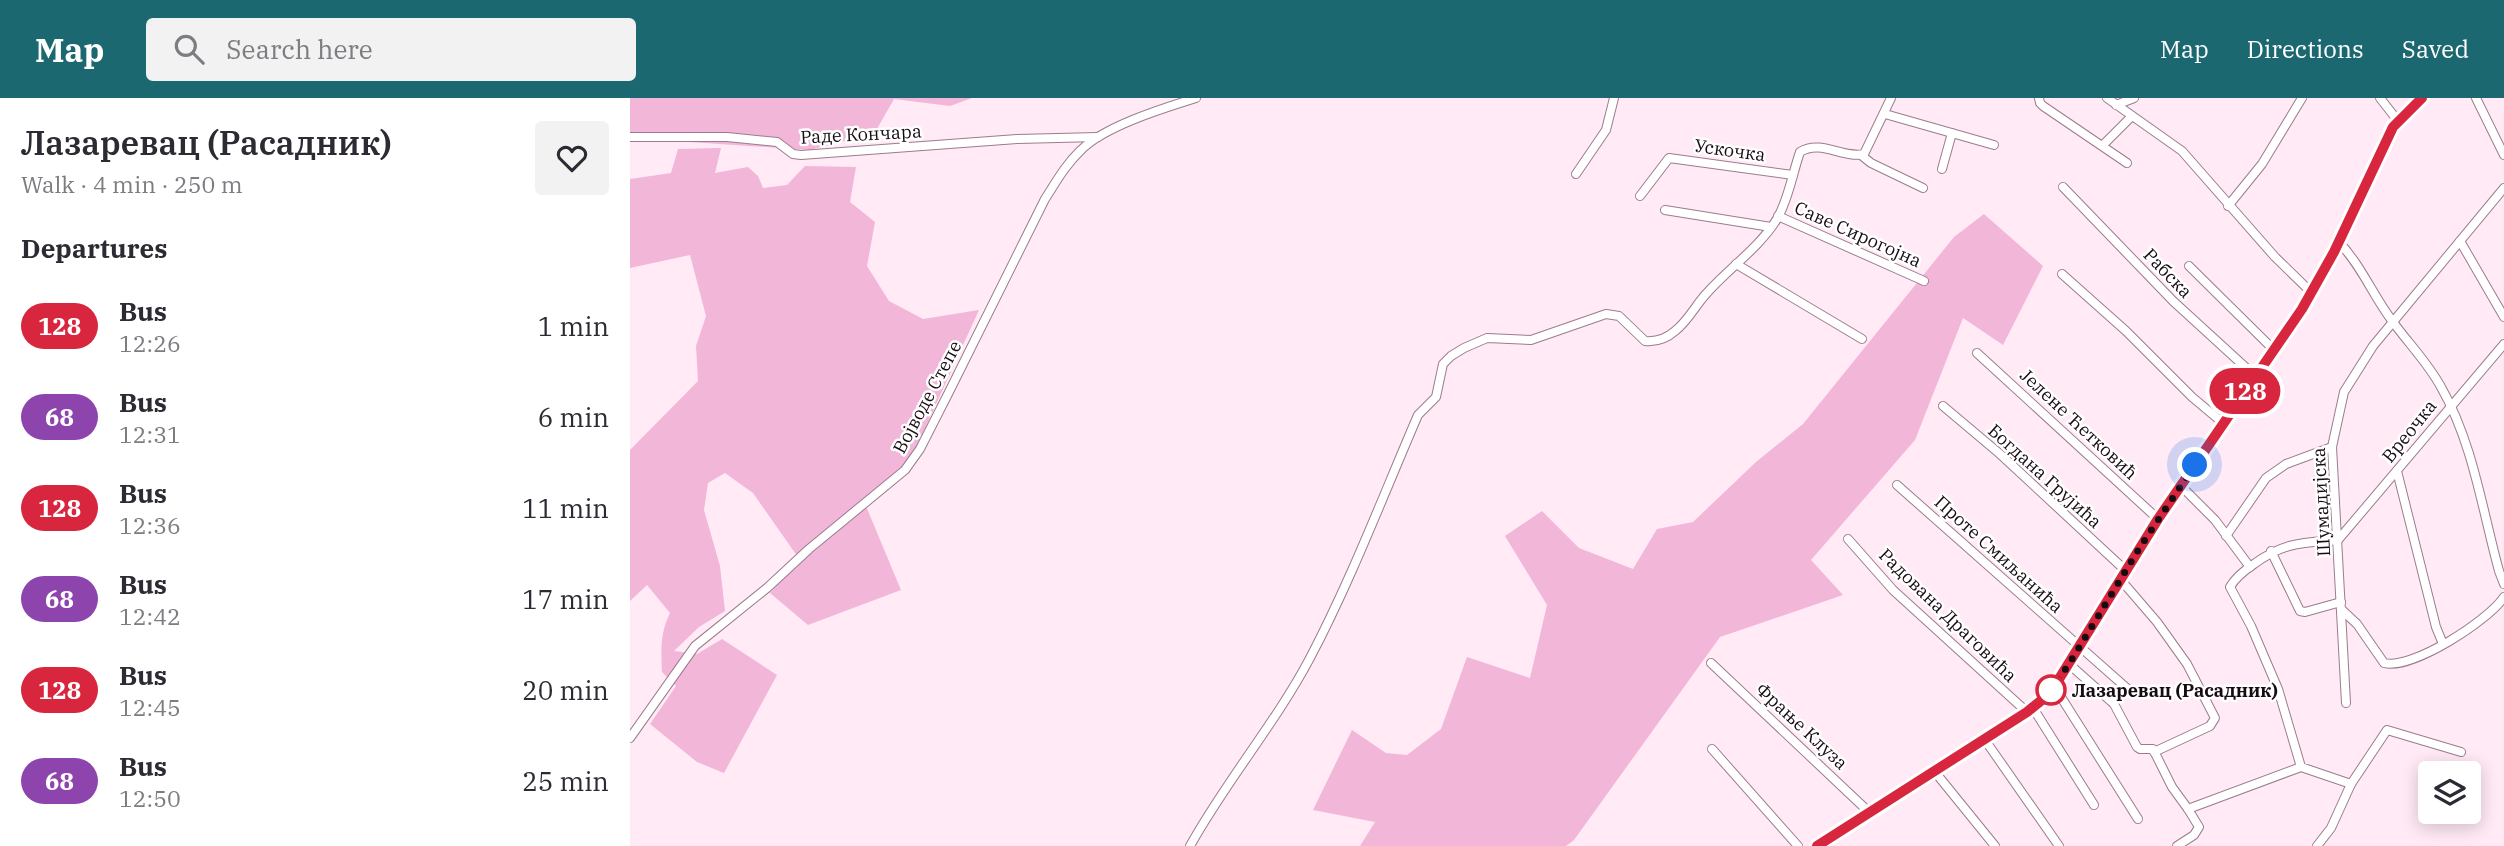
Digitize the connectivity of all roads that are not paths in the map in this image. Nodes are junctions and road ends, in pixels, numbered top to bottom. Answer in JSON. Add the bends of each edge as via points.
{"nodes":[{"id":1,"x":1196,"y":98,"type":"edge"},
{"id":2,"x":1614,"y":98,"type":"edge"},
{"id":3,"x":1891,"y":98,"type":"edge"},
{"id":4,"x":2039,"y":98,"type":"edge"},
{"id":5,"x":2107,"y":98,"type":"edge"},
{"id":6,"x":2134,"y":98,"type":"edge"},
{"id":7,"x":2302,"y":98,"type":"edge"},
{"id":8,"x":2380,"y":98,"type":"edge"},
{"id":9,"x":2422,"y":98,"type":"edge"},
{"id":10,"x":2476,"y":98,"type":"edge"},
{"id":11,"x":2116,"y":105,"type":"junction"},
{"id":12,"x":1885,"y":114,"type":"junction"},
{"id":13,"x":2132,"y":116,"type":"junction"},
{"id":14,"x":2398,"y":121,"type":"junction"},
{"id":15,"x":1952,"y":133,"type":"junction"},
{"id":16,"x":630,"y":137,"type":"edge"},
{"id":17,"x":1098,"y":137,"type":"junction"},
{"id":18,"x":1994,"y":145,"type":"dead end"},
{"id":19,"x":2103,"y":145,"type":"junction"},
{"id":20,"x":1861,"y":155,"type":"junction"},
{"id":21,"x":2504,"y":155,"type":"edge"},
{"id":22,"x":2127,"y":163,"type":"dead end"},
{"id":23,"x":1942,"y":169,"type":"dead end"},
{"id":24,"x":1576,"y":174,"type":"dead end"},
{"id":25,"x":1793,"y":175,"type":"junction"},
{"id":26,"x":2063,"y":187,"type":"dead end"},
{"id":27,"x":1923,"y":188,"type":"dead end"},
{"id":28,"x":2504,"y":188,"type":"edge"},
{"id":29,"x":1640,"y":196,"type":"dead end"},
{"id":30,"x":2228,"y":206,"type":"junction"},
{"id":31,"x":1665,"y":210,"type":"dead end"},
{"id":32,"x":1778,"y":216,"type":"junction"},
{"id":33,"x":1771,"y":227,"type":"junction"},
{"id":34,"x":2460,"y":241,"type":"junction"},
{"id":35,"x":2339,"y":242,"type":"junction"},
{"id":36,"x":1736,"y":264,"type":"junction"},
{"id":37,"x":2189,"y":266,"type":"dead end"},
{"id":38,"x":2062,"y":274,"type":"dead end"},
{"id":39,"x":1924,"y":281,"type":"dead end"},
{"id":40,"x":2312,"y":293,"type":"junction"},
{"id":41,"x":2504,"y":317,"type":"edge"},
{"id":42,"x":2393,"y":322,"type":"junction"},
{"id":43,"x":1862,"y":339,"type":"dead end"},
{"id":44,"x":2504,"y":344,"type":"edge"},
{"id":45,"x":2274,"y":350,"type":"junction"},
{"id":46,"x":1977,"y":353,"type":"dead end"},
{"id":47,"x":2255,"y":376,"type":"junction"},
{"id":48,"x":1943,"y":405,"type":"dead end"},
{"id":49,"x":2451,"y":405,"type":"junction"},
{"id":50,"x":2223,"y":423,"type":"junction"},
{"id":51,"x":2332,"y":447,"type":"junction"},
{"id":52,"x":2398,"y":471,"type":"junction"},
{"id":53,"x":1897,"y":485,"type":"dead end"},
{"id":54,"x":2181,"y":485,"type":"junction"},
{"id":55,"x":2158,"y":519,"type":"junction"},
{"id":56,"x":2226,"y":536,"type":"junction"},
{"id":57,"x":1848,"y":539,"type":"dead end"},
{"id":58,"x":2338,"y":540,"type":"junction"},
{"id":59,"x":2271,"y":551,"type":"junction"},
{"id":60,"x":2250,"y":567,"type":"junction"},
{"id":61,"x":2123,"y":575,"type":"junction"},
{"id":62,"x":2504,"y":584,"type":"edge"},
{"id":63,"x":2504,"y":597,"type":"edge"},
{"id":64,"x":2341,"y":606,"type":"junction"},
{"id":65,"x":2443,"y":644,"type":"junction"},
{"id":66,"x":2080,"y":646,"type":"junction"},
{"id":67,"x":1711,"y":663,"type":"dead end"},
{"id":68,"x":2069,"y":664,"type":"junction"},
{"id":69,"x":2054,"y":686,"type":"junction"},
{"id":70,"x":2130,"y":691,"type":"dead end"},
{"id":71,"x":2346,"y":703,"type":"dead end"},
{"id":72,"x":2030,"y":710,"type":"junction"},
{"id":73,"x":630,"y":738,"type":"edge"},
{"id":74,"x":1985,"y":740,"type":"junction"},
{"id":75,"x":1712,"y":749,"type":"dead end"},
{"id":76,"x":2154,"y":752,"type":"junction"},
{"id":77,"x":2462,"y":752,"type":"dead end"},
{"id":78,"x":2301,"y":767,"type":"junction"},
{"id":79,"x":1935,"y":772,"type":"junction"},
{"id":80,"x":2351,"y":784,"type":"junction"},
{"id":81,"x":2094,"y":805,"type":"dead end"},
{"id":82,"x":2188,"y":809,"type":"junction"},
{"id":83,"x":1870,"y":813,"type":"junction"},
{"id":84,"x":2137,"y":819,"type":"dead end"},
{"id":85,"x":1190,"y":846,"type":"edge"},
{"id":86,"x":1798,"y":846,"type":"edge"},
{"id":87,"x":1817,"y":846,"type":"edge"},
{"id":88,"x":1995,"y":846,"type":"edge"},
{"id":89,"x":2059,"y":846,"type":"edge"},
{"id":90,"x":2177,"y":846,"type":"edge"},
{"id":91,"x":2316,"y":846,"type":"edge"}],
"edges":[{"from":1,"to":17,"type":"street","name":"Војводе Степе"},
{"from":2,"to":24,"type":"street","via":[[1606,131]]},
{"from":3,"to":12,"type":"street"},
{"from":4,"to":19,"type":"street","via":[[2043,106]]},
{"from":5,"to":11,"type":"street"},
{"from":6,"to":11,"type":"street"},
{"from":7,"to":30,"type":"street","via":[[2262,164]]},
{"from":8,"to":14,"type":"street"},
{"from":9,"to":14,"type":"street"},
{"from":10,"to":21,"type":"street"},
{"from":11,"to":13,"type":"street"},
{"from":12,"to":15,"type":"street"},
{"from":12,"to":20,"type":"street"},
{"from":13,"to":19,"type":"street"},
{"from":13,"to":30,"type":"street","via":[[2182,151]]},
{"from":14,"to":35,"type":"street"},
{"from":15,"to":18,"type":"street"},
{"from":15,"to":23,"type":"street"},
{"from":16,"to":17,"type":"street","name":"Раде Кончара","via":[[777,142],[801,155]]},
{"from":17,"to":73,"type":"street","name":"Војводе Степе","via":[[1060,174],[1045,199],[905,470],[695,646]]},
{"from":19,"to":22,"type":"street"},
{"from":20,"to":25,"type":"street","via":[[1820,147],[1804,149]]},
{"from":20,"to":27,"type":"street"},
{"from":25,"to":29,"type":"street","name":"Ускочка","via":[[1669,158]]},
{"from":25,"to":32,"type":"street"},
{"from":26,"to":47,"type":"street","name":"Рабска","via":[[2173,301]]},
{"from":28,"to":34,"type":"street","name":"Шумадијска"},
{"from":30,"to":40,"type":"street"},
{"from":31,"to":33,"type":"street"},
{"from":32,"to":33,"type":"street"},
{"from":32,"to":39,"type":"street","name":"Саве Сирогојна"},
{"from":33,"to":36,"type":"street"},
{"from":34,"to":41,"type":"street"},
{"from":34,"to":42,"type":"street","name":"Шумадијска"},
{"from":35,"to":40,"type":"street"},
{"from":35,"to":42,"type":"street"},
{"from":36,"to":43,"type":"street"},
{"from":36,"to":85,"type":"street","via":[[1682,324],[1660,341],[1645,341],[1619,316],[1606,314],[1531,341],[1487,338],[1446,360],[1436,397],[1418,415],[1309,659]]},
{"from":37,"to":45,"type":"street"},
{"from":38,"to":50,"type":"street"},
{"from":40,"to":45,"type":"street"},
{"from":42,"to":49,"type":"street","via":[[2427,364]]},
{"from":42,"to":51,"type":"street","name":"Шумадијска","via":[[2344,392]]},
{"from":44,"to":49,"type":"street","name":"Вреочка"},
{"from":45,"to":47,"type":"street"},
{"from":46,"to":55,"type":"street","name":"Јелене Ћетковић"},
{"from":47,"to":50,"type":"street"},
{"from":48,"to":61,"type":"street","name":"Богдана Грујића","via":[[2000,454]]},
{"from":49,"to":52,"type":"street","name":"Вреочка"},
{"from":49,"to":62,"type":"street"},
{"from":50,"to":54,"type":"street"},
{"from":51,"to":56,"type":"street","via":[[2286,464],[2266,478]]},
{"from":51,"to":58,"type":"street","name":"Шумадијска"},
{"from":52,"to":58,"type":"street","name":"Вреочка"},
{"from":52,"to":65,"type":"street"},
{"from":53,"to":66,"type":"street","name":"Проте Смиљанића"},
{"from":54,"to":55,"type":"street"},
{"from":54,"to":56,"type":"street"},
{"from":55,"to":61,"type":"street"},
{"from":56,"to":60,"type":"street"},
{"from":57,"to":72,"type":"street","name":"Радована Драговића","via":[[1893,590]]},
{"from":58,"to":59,"type":"street"},
{"from":58,"to":64,"type":"street","name":"Шумадијска"},
{"from":59,"to":60,"type":"street"},
{"from":59,"to":64,"type":"street","via":[[2300,611]]},
{"from":60,"to":78,"type":"street","via":[[2230,587],[2278,689]]},
{"from":61,"to":66,"type":"street"},
{"from":61,"to":76,"type":"street","name":"Богдана Грујића","via":[[2187,664],[2215,719],[2210,726]]},
{"from":63,"to":65,"type":"street","via":[[2485,619]]},
{"from":64,"to":65,"type":"street","via":[[2384,663],[2405,661]]},
{"from":64,"to":71,"type":"street","name":"Шумадијска"},
{"from":66,"to":68,"type":"street"},
{"from":66,"to":70,"type":"street","name":"Проте Смиљанића"},
{"from":67,"to":83,"type":"street","name":"Фрање Клуза"},
{"from":68,"to":69,"type":"street"},
{"from":68,"to":76,"type":"street","via":[[2114,705],[2137,747]]},
{"from":69,"to":72,"type":"street"},
{"from":69,"to":84,"type":"street"},
{"from":72,"to":74,"type":"street"},
{"from":72,"to":81,"type":"street","name":"Радована Драговића"},
{"from":74,"to":79,"type":"street"},
{"from":74,"to":89,"type":"street"},
{"from":75,"to":86,"type":"street"},
{"from":76,"to":82,"type":"street"},
{"from":77,"to":80,"type":"street","via":[[2387,730]]},
{"from":78,"to":80,"type":"street"},
{"from":78,"to":82,"type":"street"},
{"from":79,"to":83,"type":"street"},
{"from":79,"to":88,"type":"street"},
{"from":80,"to":91,"type":"street","via":[[2335,821]]},
{"from":82,"to":90,"type":"street","via":[[2199,827]]},
{"from":83,"to":87,"type":"street"}]}
